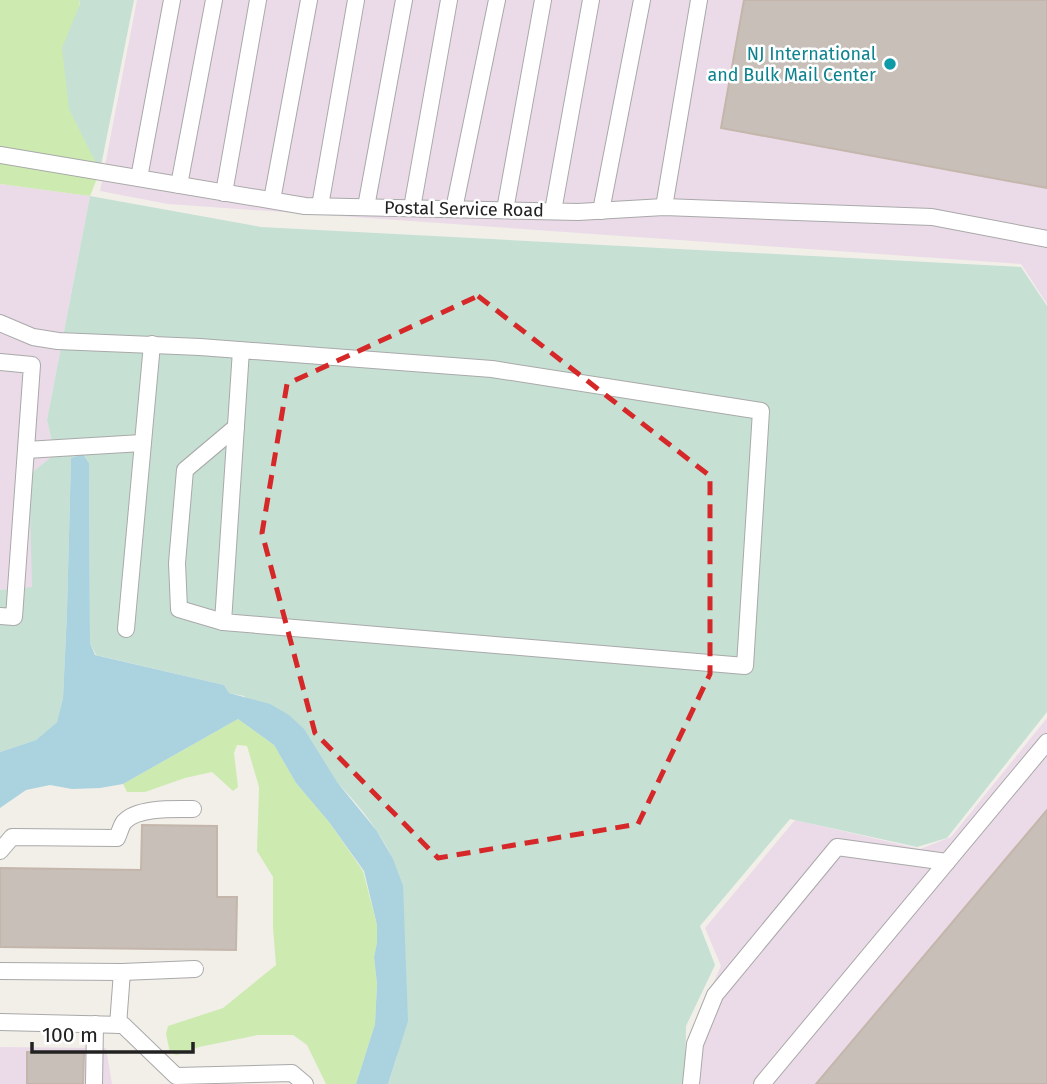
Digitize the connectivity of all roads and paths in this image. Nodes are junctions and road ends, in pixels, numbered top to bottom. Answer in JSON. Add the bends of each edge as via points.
{"nodes":[{"id":1,"x":172,"y":0,"type":"edge"},
{"id":2,"x":214,"y":0,"type":"edge"},
{"id":3,"x":258,"y":0,"type":"edge"},
{"id":4,"x":309,"y":0,"type":"edge"},
{"id":5,"x":356,"y":0,"type":"edge"},
{"id":6,"x":404,"y":0,"type":"edge"},
{"id":7,"x":449,"y":0,"type":"edge"},
{"id":8,"x":497,"y":0,"type":"edge"},
{"id":9,"x":542,"y":0,"type":"edge"},
{"id":10,"x":591,"y":0,"type":"edge"},
{"id":11,"x":642,"y":0,"type":"edge"},
{"id":12,"x":699,"y":0,"type":"edge"},
{"id":13,"x":0,"y":155,"type":"edge"},
{"id":14,"x":139,"y":178,"type":"junction"},
{"id":15,"x":179,"y":185,"type":"junction"},
{"id":16,"x":224,"y":192,"type":"junction"},
{"id":17,"x":272,"y":200,"type":"junction"},
{"id":18,"x":320,"y":206,"type":"junction"},
{"id":19,"x":366,"y":207,"type":"junction"},
{"id":20,"x":664,"y":207,"type":"junction"},
{"id":21,"x":412,"y":208,"type":"junction"},
{"id":22,"x":454,"y":209,"type":"junction"},
{"id":23,"x":505,"y":210,"type":"junction"},
{"id":24,"x":553,"y":211,"type":"junction"},
{"id":25,"x":601,"y":211,"type":"junction"},
{"id":26,"x":1047,"y":239,"type":"edge"},
{"id":27,"x":0,"y":323,"type":"edge"},
{"id":28,"x":152,"y":344,"type":"junction"},
{"id":29,"x":241,"y":350,"type":"junction"},
{"id":30,"x":0,"y":362,"type":"edge"},
{"id":31,"x":236,"y":427,"type":"junction"},
{"id":32,"x":142,"y":443,"type":"junction"},
{"id":33,"x":26,"y":450,"type":"junction"},
{"id":34,"x":0,"y":616,"type":"edge"},
{"id":35,"x":223,"y":622,"type":"junction"},
{"id":36,"x":126,"y":629,"type":"dead end"},
{"id":37,"x":1047,"y":742,"type":"edge"},
{"id":38,"x":193,"y":809,"type":"dead end"},
{"id":39,"x":0,"y":851,"type":"edge"},
{"id":40,"x":947,"y":862,"type":"junction"},
{"id":41,"x":195,"y":968,"type":"dead end"},
{"id":42,"x":0,"y":971,"type":"edge"},
{"id":43,"x":122,"y":972,"type":"junction"},
{"id":44,"x":0,"y":1022,"type":"edge"},
{"id":45,"x":95,"y":1024,"type":"junction"},
{"id":46,"x":120,"y":1025,"type":"junction"},
{"id":47,"x":177,"y":1080,"type":"edge"},
{"id":48,"x":94,"y":1084,"type":"edge"},
{"id":49,"x":305,"y":1084,"type":"edge"},
{"id":50,"x":691,"y":1084,"type":"edge"},
{"id":51,"x":762,"y":1084,"type":"edge"}],
"edges":[{"from":1,"to":14,"type":"street"},
{"from":2,"to":15,"type":"street"},
{"from":3,"to":16,"type":"street"},
{"from":4,"to":17,"type":"street"},
{"from":5,"to":18,"type":"street"},
{"from":6,"to":19,"type":"street"},
{"from":7,"to":21,"type":"street"},
{"from":8,"to":22,"type":"street"},
{"from":9,"to":23,"type":"street"},
{"from":10,"to":24,"type":"street"},
{"from":11,"to":25,"type":"street"},
{"from":12,"to":20,"type":"street"},
{"from":13,"to":14,"type":"street","name":"Postal Service Road"},
{"from":14,"to":15,"type":"street","name":"Postal Service Road"},
{"from":15,"to":16,"type":"street","name":"Postal Service Road"},
{"from":16,"to":17,"type":"street","name":"Postal Service Road"},
{"from":17,"to":18,"type":"street","name":"Postal Service Road"},
{"from":18,"to":19,"type":"street","name":"Postal Service Road"},
{"from":19,"to":21,"type":"street","name":"Postal Service Road"},
{"from":20,"to":25,"type":"street","name":"Postal Service Road"},
{"from":20,"to":26,"type":"street","name":"Postal Service Road","via":[[932,216]]},
{"from":21,"to":22,"type":"street","name":"Postal Service Road"},
{"from":22,"to":23,"type":"street","name":"Postal Service Road"},
{"from":23,"to":24,"type":"street","name":"Postal Service Road"},
{"from":24,"to":25,"type":"street","name":"Postal Service Road"},
{"from":27,"to":28,"type":"street","via":[[33,337],[58,341]]},
{"from":28,"to":29,"type":"street"},
{"from":28,"to":32,"type":"street"},
{"from":29,"to":31,"type":"street"},
{"from":29,"to":35,"type":"street","via":[[492,369],[761,411],[746,666]]},
{"from":30,"to":33,"type":"street","via":[[32,365]]},
{"from":31,"to":35,"type":"street"},
{"from":31,"to":35,"type":"street","via":[[185,470],[177,563],[179,609]]},
{"from":32,"to":33,"type":"street"},
{"from":32,"to":36,"type":"street"},
{"from":33,"to":34,"type":"street","via":[[14,617]]},
{"from":37,"to":40,"type":"street"},
{"from":38,"to":39,"type":"street","via":[[136,814],[124,822],[117,838],[12,837]]},
{"from":40,"to":50,"type":"street","via":[[837,847],[715,995],[695,1044]]},
{"from":40,"to":51,"type":"street"},
{"from":41,"to":43,"type":"street"},
{"from":42,"to":43,"type":"street"},
{"from":43,"to":46,"type":"street"},
{"from":44,"to":45,"type":"street"},
{"from":45,"to":46,"type":"street"},
{"from":45,"to":48,"type":"street"},
{"from":46,"to":47,"type":"street"},
{"from":47,"to":49,"type":"street","via":[[292,1073]]}]}
